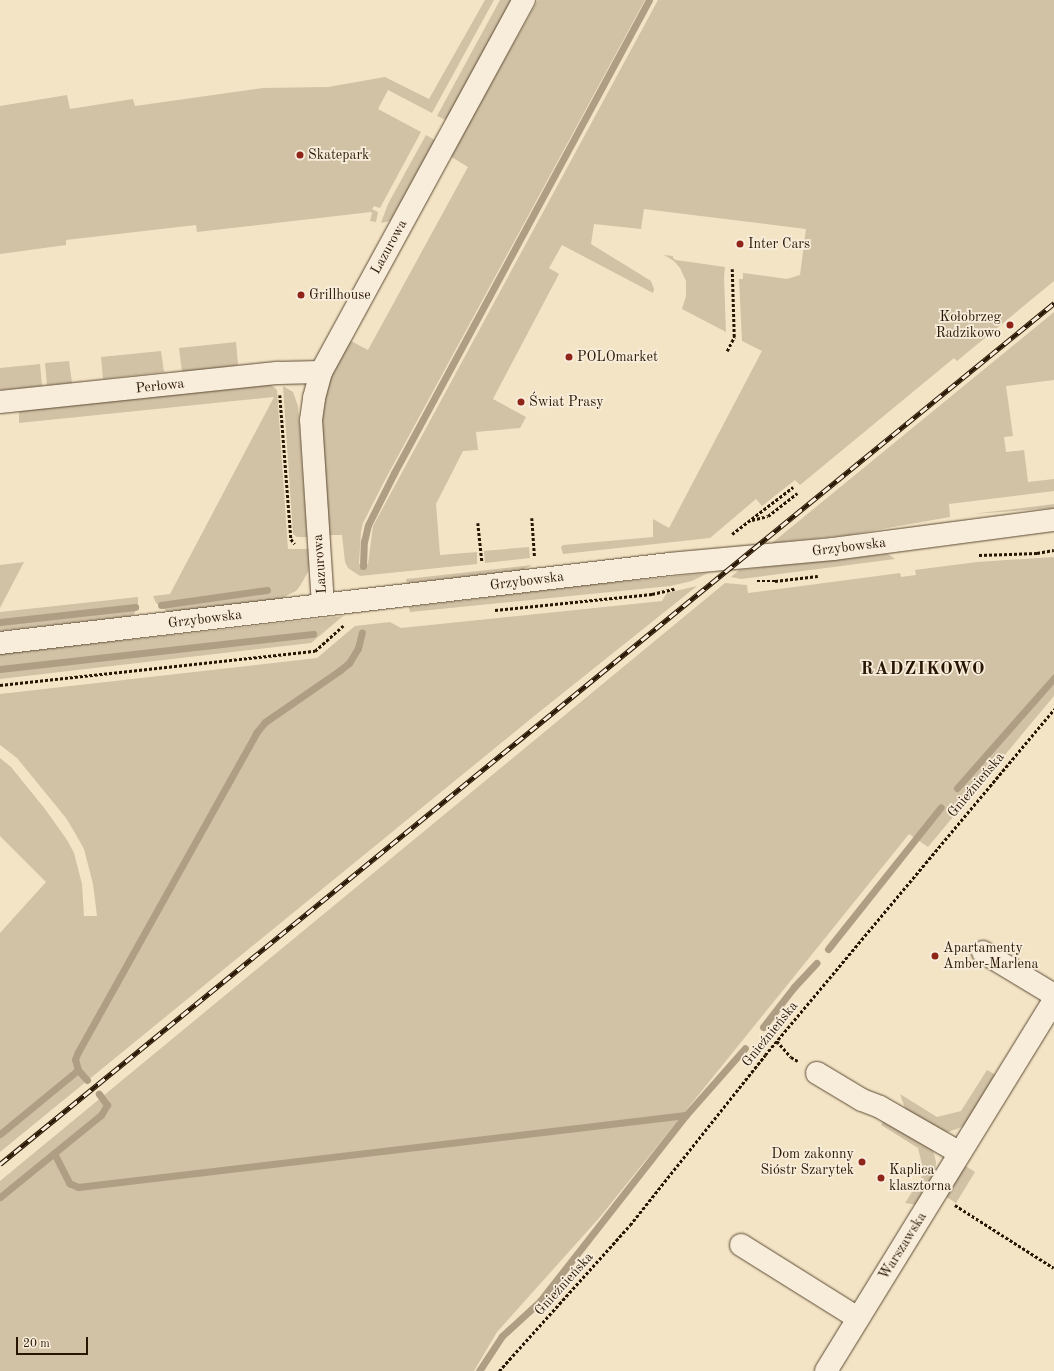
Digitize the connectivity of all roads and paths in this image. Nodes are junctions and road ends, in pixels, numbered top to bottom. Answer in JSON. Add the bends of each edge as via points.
{"nodes":[{"id":1,"x":524,"y":0,"type":"edge"},
{"id":2,"x":732,"y":269,"type":"dead end"},
{"id":3,"x":727,"y":351,"type":"dead end"},
{"id":4,"x":321,"y":372,"type":"junction"},
{"id":5,"x":278,"y":373,"type":"junction"},
{"id":6,"x":0,"y":402,"type":"edge"},
{"id":7,"x":793,"y":487,"type":"dead end"},
{"id":8,"x":789,"y":490,"type":"dead end"},
{"id":9,"x":797,"y":493,"type":"dead end"},
{"id":10,"x":750,"y":520,"type":"dead end"},
{"id":11,"x":1054,"y":520,"type":"edge"},
{"id":12,"x":478,"y":523,"type":"dead end"},
{"id":13,"x":301,"y":544,"type":"dead end"},
{"id":14,"x":482,"y":567,"type":"dead end"},
{"id":15,"x":679,"y":587,"type":"dead end"},
{"id":16,"x":323,"y":605,"type":"junction"},
{"id":17,"x":488,"y":611,"type":"dead end"},
{"id":18,"x":349,"y":621,"type":"dead end"},
{"id":19,"x":0,"y":643,"type":"edge"},
{"id":20,"x":0,"y":685,"type":"edge"},
{"id":21,"x":1054,"y":709,"type":"edge"},
{"id":22,"x":983,"y":952,"type":"dead end"},
{"id":23,"x":1054,"y":995,"type":"edge"},
{"id":24,"x":1054,"y":1001,"type":"edge"},
{"id":25,"x":778,"y":1040,"type":"junction"},
{"id":26,"x":817,"y":1073,"type":"joint"},
{"id":27,"x":960,"y":1153,"type":"junction"},
{"id":28,"x":936,"y":1194,"type":"junction"},
{"id":29,"x":741,"y":1245,"type":"dead end"},
{"id":30,"x":1054,"y":1268,"type":"edge"},
{"id":31,"x":858,"y":1318,"type":"junction"},
{"id":32,"x":499,"y":1371,"type":"edge"},
{"id":33,"x":826,"y":1371,"type":"edge"}],
"edges":[{"from":1,"to":4,"type":"street","name":"Lazurowa"},
{"from":2,"to":3,"type":"path","via":[[734,337]]},
{"from":4,"to":5,"type":"street","name":"Perłowa"},
{"from":4,"to":16,"type":"street","name":"Lazurowa","via":[[311,420]]},
{"from":5,"to":6,"type":"street","name":"Perłowa"},
{"from":5,"to":13,"type":"path","via":[[291,539],[295,544]]},
{"from":7,"to":8,"type":"path"},
{"from":9,"to":10,"type":"path","via":[[768,516]]},
{"from":11,"to":16,"type":"street","name":"Grzybowska","via":[[833,549],[669,564]]},
{"from":12,"to":14,"type":"path"},
{"from":15,"to":17,"type":"path","via":[[652,594]]},
{"from":16,"to":19,"type":"street","name":"Grzybowska"},
{"from":18,"to":20,"type":"path","via":[[314,650]]},
{"from":21,"to":25,"type":"path","name":"Gnieźnieńska"},
{"from":22,"to":23,"type":"street"},
{"from":24,"to":27,"type":"street","name":"Warszawska"},
{"from":25,"to":26,"type":"path","via":[[791,1057]]},
{"from":25,"to":32,"type":"path","name":"Gnieźnieńska","via":[[630,1225]]},
{"from":26,"to":27,"type":"street"},
{"from":27,"to":28,"type":"street","name":"Warszawska"},
{"from":28,"to":30,"type":"path"},
{"from":28,"to":31,"type":"street","name":"Warszawska"},
{"from":29,"to":31,"type":"street"},
{"from":31,"to":33,"type":"street","name":"Warszawska"}]}
